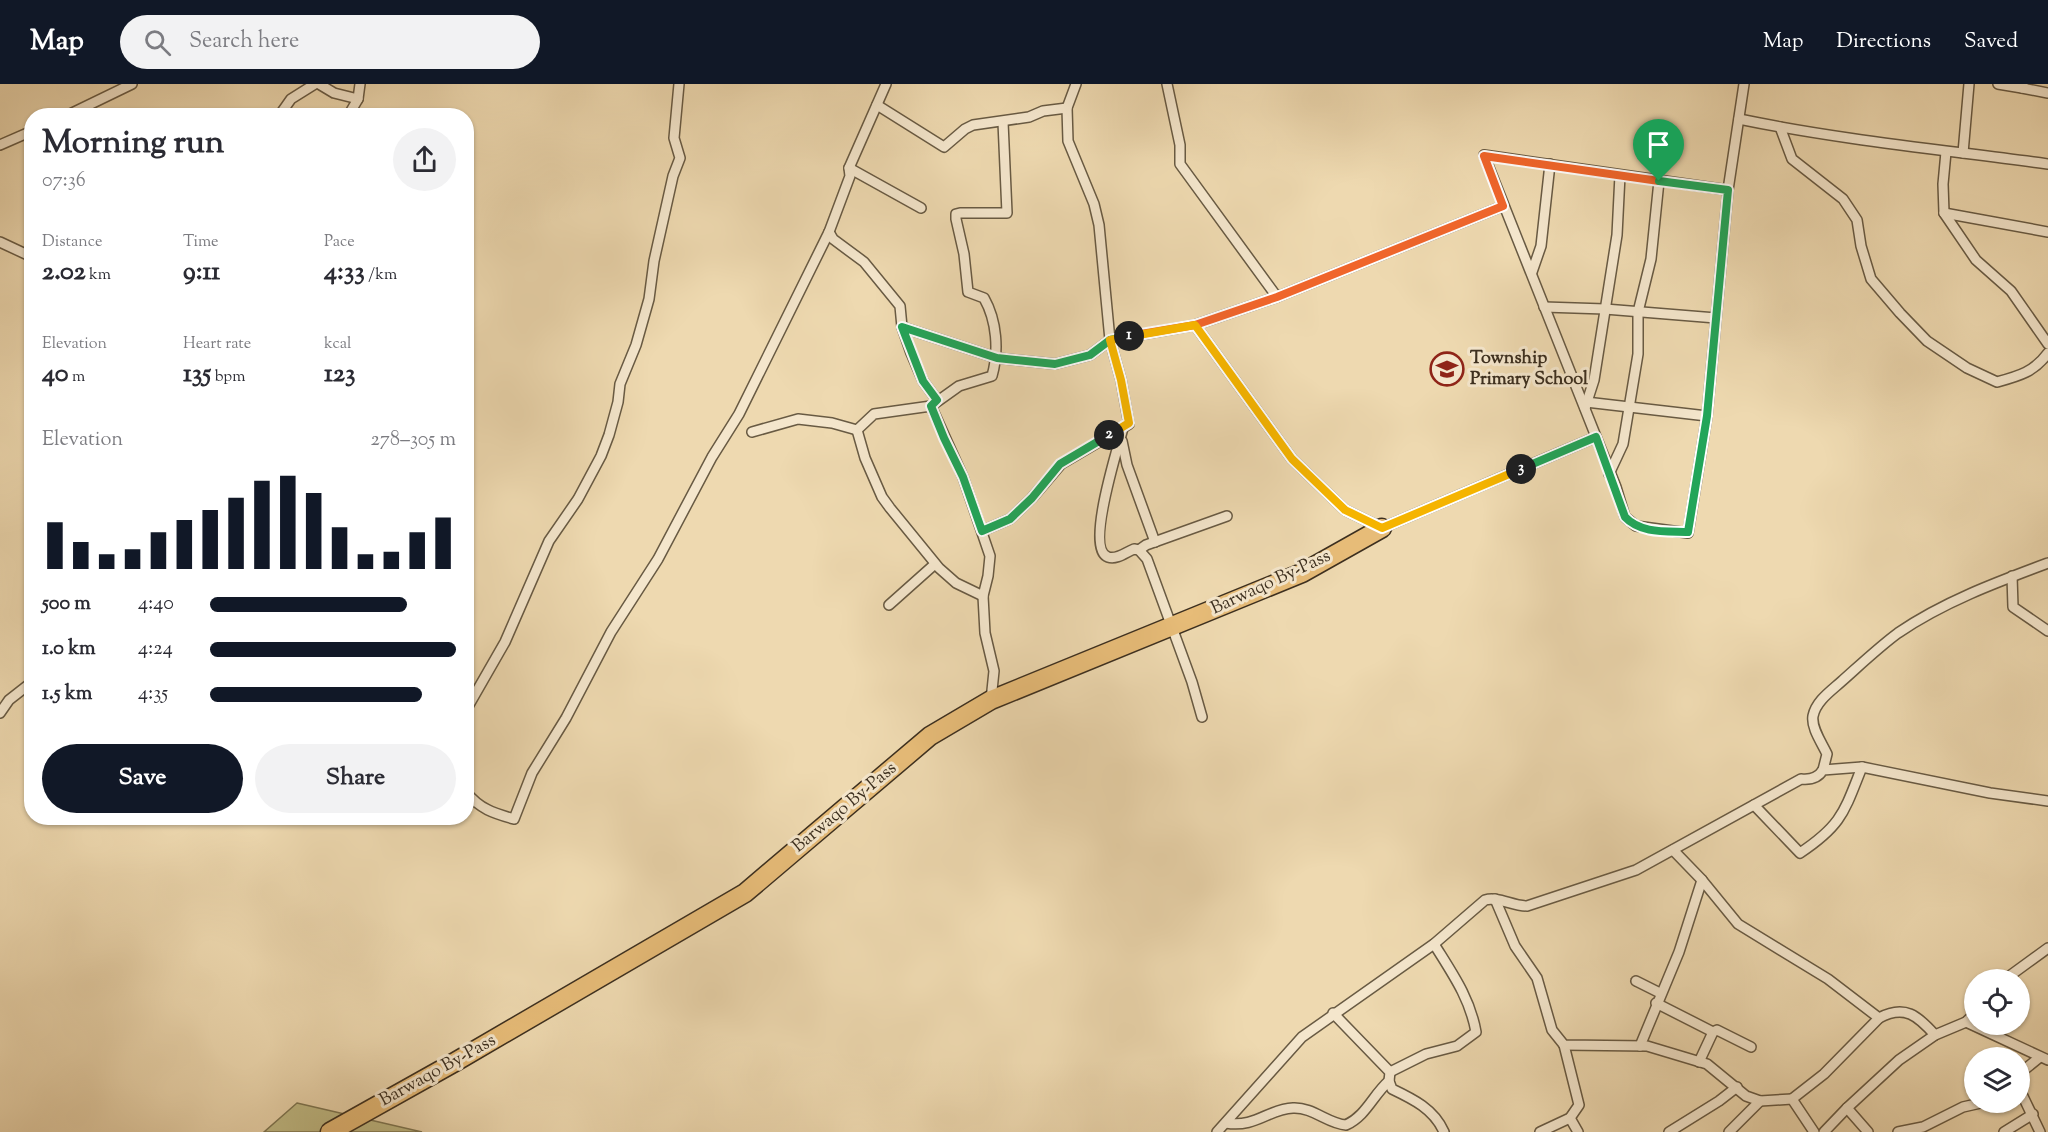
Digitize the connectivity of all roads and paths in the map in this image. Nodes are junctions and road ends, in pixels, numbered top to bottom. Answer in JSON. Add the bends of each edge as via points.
{"nodes":[{"id":1,"x":132,"y":84,"type":"edge"},
{"id":2,"x":317,"y":84,"type":"edge"},
{"id":3,"x":360,"y":84,"type":"edge"},
{"id":4,"x":679,"y":84,"type":"edge"},
{"id":5,"x":886,"y":84,"type":"edge"},
{"id":6,"x":1076,"y":84,"type":"edge"},
{"id":7,"x":1167,"y":84,"type":"edge"},
{"id":8,"x":1744,"y":84,"type":"edge"},
{"id":9,"x":1970,"y":84,"type":"edge"},
{"id":10,"x":1998,"y":84,"type":"edge"},
{"id":11,"x":2022,"y":86,"type":"edge"},
{"id":12,"x":2048,"y":93,"type":"edge"},
{"id":13,"x":358,"y":99,"type":"junction"},
{"id":14,"x":877,"y":105,"type":"junction"},
{"id":15,"x":82,"y":108,"type":"edge"},
{"id":16,"x":285,"y":108,"type":"edge"},
{"id":17,"x":353,"y":108,"type":"edge"},
{"id":18,"x":1067,"y":108,"type":"junction"},
{"id":19,"x":1739,"y":119,"type":"junction"},
{"id":20,"x":1002,"y":122,"type":"junction"},
{"id":21,"x":1780,"y":127,"type":"junction"},
{"id":22,"x":24,"y":134,"type":"edge"},
{"id":23,"x":0,"y":145,"type":"edge"},
{"id":24,"x":1946,"y":152,"type":"junction"},
{"id":25,"x":1963,"y":153,"type":"junction"},
{"id":26,"x":1550,"y":164,"type":"junction"},
{"id":27,"x":2048,"y":164,"type":"edge"},
{"id":28,"x":849,"y":168,"type":"junction"},
{"id":29,"x":1620,"y":175,"type":"junction"},
{"id":30,"x":1659,"y":181,"type":"junction"},
{"id":31,"x":1728,"y":190,"type":"junction"},
{"id":32,"x":1503,"y":206,"type":"junction"},
{"id":33,"x":921,"y":208,"type":"dead end"},
{"id":34,"x":1944,"y":213,"type":"junction"},
{"id":35,"x":829,"y":232,"type":"junction"},
{"id":36,"x":2048,"y":232,"type":"edge"},
{"id":37,"x":0,"y":242,"type":"edge"},
{"id":38,"x":24,"y":254,"type":"edge"},
{"id":39,"x":1532,"y":272,"type":"junction"},
{"id":40,"x":1277,"y":297,"type":"junction"},
{"id":41,"x":1544,"y":308,"type":"junction"},
{"id":42,"x":1605,"y":309,"type":"junction"},
{"id":43,"x":1638,"y":312,"type":"junction"},
{"id":44,"x":1716,"y":318,"type":"junction"},
{"id":45,"x":1195,"y":325,"type":"junction"},
{"id":46,"x":902,"y":327,"type":"junction"},
{"id":47,"x":1110,"y":340,"type":"junction"},
{"id":48,"x":2048,"y":344,"type":"edge"},
{"id":49,"x":2048,"y":353,"type":"edge"},
{"id":50,"x":997,"y":358,"type":"junction"},
{"id":51,"x":934,"y":403,"type":"junction"},
{"id":52,"x":1585,"y":406,"type":"junction"},
{"id":53,"x":1627,"y":408,"type":"junction"},
{"id":54,"x":1707,"y":416,"type":"junction"},
{"id":55,"x":857,"y":430,"type":"junction"},
{"id":56,"x":752,"y":432,"type":"dead end"},
{"id":57,"x":1122,"y":432,"type":"junction"},
{"id":58,"x":1596,"y":437,"type":"junction"},
{"id":59,"x":1609,"y":474,"type":"junction"},
{"id":60,"x":1227,"y":516,"type":"dead end"},
{"id":61,"x":1382,"y":528,"type":"junction"},
{"id":62,"x":982,"y":531,"type":"junction"},
{"id":63,"x":1155,"y":542,"type":"junction"},
{"id":64,"x":1139,"y":550,"type":"junction"},
{"id":65,"x":2048,"y":563,"type":"edge"},
{"id":66,"x":935,"y":564,"type":"junction"},
{"id":67,"x":2012,"y":576,"type":"junction"},
{"id":68,"x":983,"y":596,"type":"junction"},
{"id":69,"x":889,"y":605,"type":"dead end"},
{"id":70,"x":1172,"y":626,"type":"junction"},
{"id":71,"x":2048,"y":631,"type":"edge"},
{"id":72,"x":24,"y":688,"type":"edge"},
{"id":73,"x":474,"y":696,"type":"edge"},
{"id":74,"x":991,"y":700,"type":"junction"},
{"id":75,"x":0,"y":713,"type":"edge"},
{"id":76,"x":1202,"y":717,"type":"dead end"},
{"id":77,"x":1862,"y":767,"type":"junction"},
{"id":78,"x":1823,"y":770,"type":"junction"},
{"id":79,"x":2048,"y":801,"type":"edge"},
{"id":80,"x":474,"y":802,"type":"edge"},
{"id":81,"x":1754,"y":805,"type":"junction"},
{"id":82,"x":1673,"y":850,"type":"junction"},
{"id":83,"x":1702,"y":880,"type":"junction"},
{"id":84,"x":1495,"y":899,"type":"junction"},
{"id":85,"x":1434,"y":944,"type":"junction"},
{"id":86,"x":2048,"y":948,"type":"edge"},
{"id":87,"x":2019,"y":969,"type":"edge"},
{"id":88,"x":1636,"y":981,"type":"dead end"},
{"id":89,"x":1660,"y":993,"type":"junction"},
{"id":90,"x":1656,"y":1003,"type":"junction"},
{"id":91,"x":1333,"y":1013,"type":"junction"},
{"id":92,"x":1879,"y":1018,"type":"junction"},
{"id":93,"x":1964,"y":1023,"type":"edge"},
{"id":94,"x":1713,"y":1032,"type":"junction"},
{"id":95,"x":1935,"y":1035,"type":"junction"},
{"id":96,"x":1994,"y":1035,"type":"edge"},
{"id":97,"x":1564,"y":1045,"type":"junction"},
{"id":98,"x":1640,"y":1046,"type":"junction"},
{"id":99,"x":1751,"y":1047,"type":"dead end"},
{"id":100,"x":2044,"y":1058,"type":"edge"},
{"id":101,"x":1699,"y":1062,"type":"junction"},
{"id":102,"x":2030,"y":1067,"type":"edge"},
{"id":103,"x":1389,"y":1077,"type":"junction"},
{"id":104,"x":1737,"y":1087,"type":"junction"},
{"id":105,"x":1792,"y":1099,"type":"junction"},
{"id":106,"x":1760,"y":1101,"type":"junction"},
{"id":107,"x":1964,"y":1107,"type":"edge"},
{"id":108,"x":1847,"y":1108,"type":"junction"},
{"id":109,"x":2030,"y":1108,"type":"edge"},
{"id":110,"x":2033,"y":1114,"type":"junction"},
{"id":111,"x":1570,"y":1118,"type":"junction"},
{"id":112,"x":1227,"y":1123,"type":"junction"},
{"id":113,"x":330,"y":1132,"type":"edge"},
{"id":114,"x":1217,"y":1132,"type":"edge"},
{"id":115,"x":1444,"y":1132,"type":"edge"},
{"id":116,"x":1540,"y":1132,"type":"edge"},
{"id":117,"x":1578,"y":1132,"type":"edge"},
{"id":118,"x":1669,"y":1132,"type":"edge"},
{"id":119,"x":1728,"y":1132,"type":"edge"},
{"id":120,"x":1814,"y":1132,"type":"edge"},
{"id":121,"x":1824,"y":1132,"type":"edge"},
{"id":122,"x":1868,"y":1132,"type":"edge"},
{"id":123,"x":1898,"y":1132,"type":"edge"},
{"id":124,"x":2004,"y":1132,"type":"edge"},
{"id":125,"x":2040,"y":1132,"type":"edge"}],
"edges":[{"from":1,"to":15,"type":"street"},
{"from":2,"to":13,"type":"street"},
{"from":2,"to":16,"type":"street","via":[[291,99]]},
{"from":3,"to":13,"type":"street"},
{"from":4,"to":73,"type":"street","via":[[674,138],[680,158],[670,186],[649,299],[620,384],[609,435],[578,499],[549,541],[505,642]]},
{"from":5,"to":14,"type":"street"},
{"from":6,"to":18,"type":"street"},
{"from":7,"to":40,"type":"street","via":[[1180,145],[1180,164]]},
{"from":8,"to":19,"type":"street"},
{"from":9,"to":25,"type":"street"},
{"from":10,"to":11,"type":"street"},
{"from":11,"to":12,"type":"street"},
{"from":13,"to":17,"type":"street"},
{"from":14,"to":20,"type":"street","via":[[944,147],[965,129]]},
{"from":14,"to":28,"type":"street"},
{"from":18,"to":20,"type":"street"},
{"from":18,"to":47,"type":"street","via":[[1068,141],[1099,225]]},
{"from":19,"to":21,"type":"street"},
{"from":19,"to":31,"type":"street"},
{"from":20,"to":50,"type":"street","via":[[1007,213],[956,214],[968,291],[984,298],[990,308]]},
{"from":21,"to":24,"type":"street"},
{"from":21,"to":49,"type":"street","via":[[1792,159],[1843,199],[1857,220],[1871,279],[1927,341],[1997,382],[2039,366]]},
{"from":22,"to":23,"type":"street"},
{"from":24,"to":25,"type":"street"},
{"from":24,"to":34,"type":"street"},
{"from":25,"to":27,"type":"street"},
{"from":26,"to":29,"type":"street"},
{"from":26,"to":32,"type":"street","via":[[1484,156]]},
{"from":26,"to":39,"type":"street","via":[[1541,246]]},
{"from":28,"to":33,"type":"street"},
{"from":28,"to":35,"type":"street","via":[[850,176]]},
{"from":29,"to":30,"type":"street"},
{"from":29,"to":42,"type":"street","via":[[1617,235]]},
{"from":30,"to":31,"type":"street"},
{"from":30,"to":43,"type":"street","via":[[1651,259]]},
{"from":31,"to":44,"type":"street"},
{"from":32,"to":39,"type":"street"},
{"from":32,"to":40,"type":"street"},
{"from":34,"to":36,"type":"street"},
{"from":34,"to":48,"type":"street","via":[[1976,260],[2011,291]]},
{"from":35,"to":46,"type":"street","via":[[864,262],[900,306]]},
{"from":35,"to":80,"type":"street","via":[[739,414],[532,773],[514,819],[490,813]]},
{"from":37,"to":38,"type":"street"},
{"from":39,"to":41,"type":"street"},
{"from":40,"to":45,"type":"street"},
{"from":41,"to":42,"type":"street"},
{"from":41,"to":52,"type":"street"},
{"from":42,"to":43,"type":"street"},
{"from":42,"to":52,"type":"street","via":[[1594,380]]},
{"from":43,"to":44,"type":"street"},
{"from":43,"to":53,"type":"street","via":[[1638,354]]},
{"from":44,"to":54,"type":"street"},
{"from":45,"to":47,"type":"street"},
{"from":45,"to":61,"type":"street","via":[[1292,459],[1345,510]]},
{"from":46,"to":50,"type":"street"},
{"from":46,"to":51,"type":"street"},
{"from":47,"to":50,"type":"street","via":[[1090,355],[1055,364]]},
{"from":47,"to":57,"type":"street","via":[[1129,423]]},
{"from":50,"to":51,"type":"street","via":[[992,376],[969,382]]},
{"from":51,"to":55,"type":"street","via":[[874,414]]},
{"from":51,"to":62,"type":"street"},
{"from":52,"to":53,"type":"street"},
{"from":52,"to":58,"type":"street"},
{"from":53,"to":54,"type":"street"},
{"from":53,"to":59,"type":"street","via":[[1623,444]]},
{"from":54,"to":59,"type":"street","via":[[1688,532],[1652,530],[1631,523],[1625,517]]},
{"from":55,"to":56,"type":"street","via":[[798,419]]},
{"from":55,"to":66,"type":"street","via":[[882,497]]},
{"from":57,"to":62,"type":"street","via":[[1060,464],[1010,519]]},
{"from":57,"to":63,"type":"street","via":[[1127,465]]},
{"from":57,"to":64,"type":"street","via":[[1100,518],[1099,544],[1108,557]]},
{"from":58,"to":59,"type":"street"},
{"from":58,"to":61,"type":"street"},
{"from":60,"to":63,"type":"street"},
{"from":61,"to":70,"type":"highway","name":"Barwaqo By-Pass","via":[[1302,573]]},
{"from":62,"to":68,"type":"street","via":[[990,556]]},
{"from":63,"to":64,"type":"street"},
{"from":64,"to":70,"type":"street","via":[[1147,559]]},
{"from":65,"to":67,"type":"street"},
{"from":66,"to":68,"type":"street","via":[[956,583]]},
{"from":66,"to":69,"type":"street"},
{"from":67,"to":71,"type":"street","via":[[2013,607]]},
{"from":67,"to":78,"type":"street","via":[[1898,634],[1823,698],[1813,724],[1827,754]]},
{"from":68,"to":74,"type":"street","via":[[985,633],[994,671]]},
{"from":70,"to":74,"type":"highway","name":"Barwaqo By-Pass"},
{"from":70,"to":76,"type":"street"},
{"from":72,"to":75,"type":"street"},
{"from":74,"to":113,"type":"highway","name":"Barwaqo By-Pass","via":[[930,736],[745,893]]},
{"from":77,"to":78,"type":"street"},
{"from":77,"to":79,"type":"street"},
{"from":77,"to":81,"type":"street","via":[[1842,817],[1825,837],[1800,853]]},
{"from":78,"to":81,"type":"street","via":[[1810,780],[1801,780]]},
{"from":81,"to":82,"type":"street"},
{"from":82,"to":83,"type":"street"},
{"from":82,"to":84,"type":"street","via":[[1636,870],[1544,902],[1521,906]]},
{"from":83,"to":89,"type":"street","via":[[1679,952]]},
{"from":83,"to":92,"type":"street","via":[[1738,924],[1822,975]]},
{"from":84,"to":85,"type":"street","via":[[1485,900]]},
{"from":84,"to":97,"type":"street","via":[[1515,946],[1537,978],[1552,1030]]},
{"from":85,"to":91,"type":"street"},
{"from":85,"to":103,"type":"street","via":[[1462,988],[1476,1032],[1457,1046],[1426,1054]]},
{"from":86,"to":87,"type":"street"},
{"from":88,"to":89,"type":"street"},
{"from":89,"to":90,"type":"street"},
{"from":90,"to":94,"type":"street"},
{"from":90,"to":98,"type":"street"},
{"from":91,"to":103,"type":"street"},
{"from":91,"to":112,"type":"street","via":[[1302,1037]]},
{"from":92,"to":95,"type":"street","via":[[1893,1012],[1912,1014]]},
{"from":92,"to":105,"type":"street","via":[[1824,1074]]},
{"from":93,"to":95,"type":"street"},
{"from":94,"to":99,"type":"street","via":[[1717,1030]]},
{"from":94,"to":101,"type":"street"},
{"from":95,"to":108,"type":"street","via":[[1899,1060]]},
{"from":96,"to":100,"type":"street"},
{"from":97,"to":98,"type":"street"},
{"from":97,"to":111,"type":"street","via":[[1579,1100],[1578,1109]]},
{"from":98,"to":101,"type":"street"},
{"from":100,"to":102,"type":"street"},
{"from":101,"to":104,"type":"street","via":[[1711,1066]]},
{"from":103,"to":112,"type":"street","via":[[1359,1117],[1346,1125],[1292,1108],[1241,1125]]},
{"from":103,"to":115,"type":"street","via":[[1392,1089],[1433,1115]]},
{"from":104,"to":106,"type":"street","via":[[1746,1096]]},
{"from":104,"to":118,"type":"street"},
{"from":105,"to":106,"type":"street"},
{"from":105,"to":120,"type":"street"},
{"from":106,"to":119,"type":"street"},
{"from":107,"to":123,"type":"street","via":[[1923,1126]]},
{"from":108,"to":121,"type":"street"},
{"from":108,"to":122,"type":"street"},
{"from":109,"to":110,"type":"street"},
{"from":110,"to":124,"type":"street"},
{"from":110,"to":125,"type":"street"},
{"from":111,"to":116,"type":"street"},
{"from":111,"to":117,"type":"street"},
{"from":112,"to":114,"type":"street"}]}
